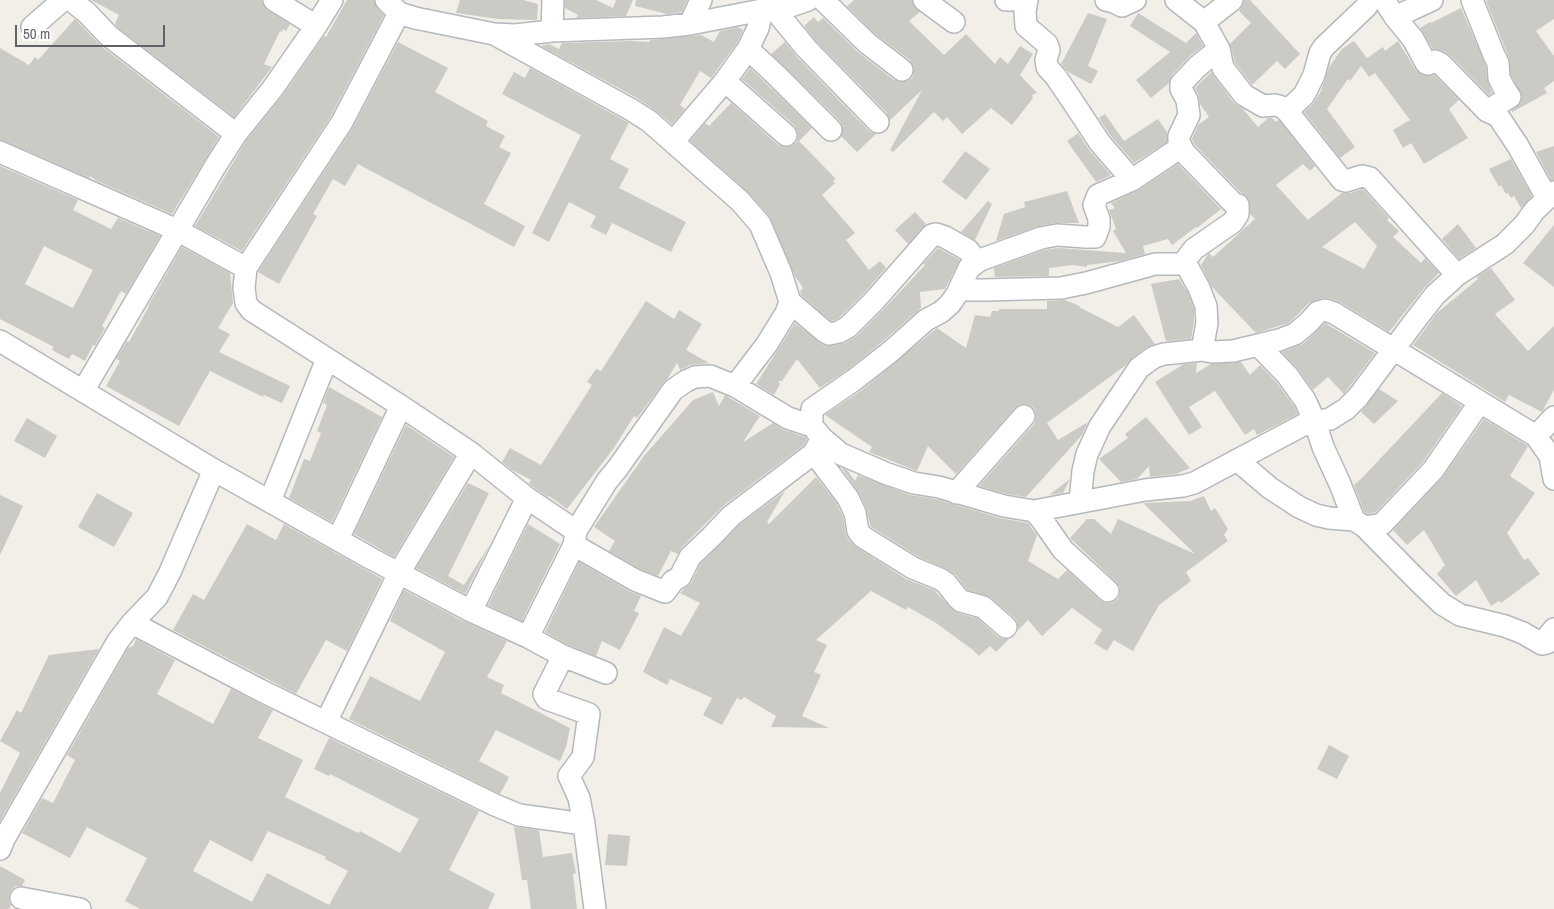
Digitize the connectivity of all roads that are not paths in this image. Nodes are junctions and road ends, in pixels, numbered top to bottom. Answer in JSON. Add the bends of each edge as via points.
{"nodes":[{"id":1,"x":63,"y":0,"type":"edge"},
{"id":2,"x":70,"y":0,"type":"edge"},
{"id":3,"x":274,"y":0,"type":"edge"},
{"id":4,"x":332,"y":0,"type":"edge"},
{"id":5,"x":552,"y":0,"type":"edge"},
{"id":6,"x":701,"y":0,"type":"edge"},
{"id":7,"x":808,"y":0,"type":"edge"},
{"id":8,"x":824,"y":0,"type":"edge"},
{"id":9,"x":924,"y":0,"type":"edge"},
{"id":10,"x":1006,"y":0,"type":"edge"},
{"id":11,"x":1011,"y":0,"type":"edge"},
{"id":12,"x":1026,"y":0,"type":"edge"},
{"id":13,"x":1106,"y":0,"type":"edge"},
{"id":14,"x":1134,"y":0,"type":"edge"},
{"id":15,"x":1176,"y":0,"type":"edge"},
{"id":16,"x":1232,"y":0,"type":"edge"},
{"id":17,"x":1432,"y":0,"type":"edge"},
{"id":18,"x":1472,"y":0,"type":"edge"},
{"id":19,"x":1374,"y":5,"type":"edge"},
{"id":20,"x":392,"y":7,"type":"edge"},
{"id":21,"x":768,"y":9,"type":"junction"},
{"id":22,"x":954,"y":22,"type":"dead end"},
{"id":23,"x":1204,"y":22,"type":"junction"},
{"id":24,"x":690,"y":24,"type":"junction"},
{"id":25,"x":316,"y":26,"type":"junction"},
{"id":26,"x":32,"y":27,"type":"dead end"},
{"id":27,"x":552,"y":31,"type":"junction"},
{"id":28,"x":494,"y":34,"type":"junction"},
{"id":29,"x":748,"y":49,"type":"junction"},
{"id":30,"x":1219,"y":50,"type":"junction"},
{"id":31,"x":902,"y":70,"type":"dead end"},
{"id":32,"x":725,"y":80,"type":"junction"},
{"id":33,"x":1287,"y":111,"type":"junction"},
{"id":34,"x":1498,"y":116,"type":"junction"},
{"id":35,"x":878,"y":122,"type":"dead end"},
{"id":36,"x":831,"y":130,"type":"dead end"},
{"id":37,"x":236,"y":134,"type":"junction"},
{"id":38,"x":786,"y":135,"type":"dead end"},
{"id":39,"x":673,"y":142,"type":"junction"},
{"id":40,"x":1181,"y":147,"type":"junction"},
{"id":41,"x":0,"y":152,"type":"edge"},
{"id":42,"x":1132,"y":180,"type":"junction"},
{"id":43,"x":1551,"y":195,"type":"edge"},
{"id":44,"x":177,"y":230,"type":"junction"},
{"id":45,"x":975,"y":264,"type":"junction"},
{"id":46,"x":1186,"y":264,"type":"junction"},
{"id":47,"x":246,"y":268,"type":"junction"},
{"id":48,"x":1457,"y":275,"type":"junction"},
{"id":49,"x":959,"y":290,"type":"junction"},
{"id":50,"x":790,"y":302,"type":"junction"},
{"id":51,"x":0,"y":341,"type":"edge"},
{"id":52,"x":1258,"y":345,"type":"junction"},
{"id":53,"x":1202,"y":350,"type":"junction"},
{"id":54,"x":1394,"y":350,"type":"junction"},
{"id":55,"x":327,"y":359,"type":"junction"},
{"id":56,"x":735,"y":386,"type":"junction"},
{"id":57,"x":83,"y":391,"type":"junction"},
{"id":58,"x":1480,"y":402,"type":"junction"},
{"id":59,"x":401,"y":406,"type":"junction"},
{"id":60,"x":1024,"y":416,"type":"dead end"},
{"id":61,"x":1554,"y":417,"type":"edge"},
{"id":62,"x":1315,"y":422,"type":"junction"},
{"id":63,"x":1536,"y":436,"type":"junction"},
{"id":64,"x":816,"y":439,"type":"junction"},
{"id":65,"x":472,"y":453,"type":"junction"},
{"id":66,"x":1237,"y":460,"type":"junction"},
{"id":67,"x":214,"y":470,"type":"junction"},
{"id":68,"x":1554,"y":479,"type":"edge"},
{"id":69,"x":956,"y":493,"type":"junction"},
{"id":70,"x":527,"y":498,"type":"junction"},
{"id":71,"x":270,"y":501,"type":"junction"},
{"id":72,"x":1080,"y":501,"type":"junction"},
{"id":73,"x":1034,"y":510,"type":"junction"},
{"id":74,"x":1359,"y":523,"type":"junction"},
{"id":75,"x":575,"y":538,"type":"junction"},
{"id":76,"x":338,"y":539,"type":"junction"},
{"id":77,"x":399,"y":573,"type":"junction"},
{"id":78,"x":1108,"y":591,"type":"dead end"},
{"id":79,"x":471,"y":611,"type":"junction"},
{"id":80,"x":132,"y":623,"type":"junction"},
{"id":81,"x":1006,"y":627,"type":"dead end"},
{"id":82,"x":1554,"y":629,"type":"edge"},
{"id":83,"x":528,"y":637,"type":"junction"},
{"id":84,"x":563,"y":656,"type":"junction"},
{"id":85,"x":606,"y":673,"type":"dead end"},
{"id":86,"x":326,"y":722,"type":"junction"},
{"id":87,"x":584,"y":824,"type":"junction"},
{"id":88,"x":0,"y":849,"type":"edge"},
{"id":89,"x":21,"y":898,"type":"dead end"},
{"id":90,"x":80,"y":909,"type":"edge"},
{"id":91,"x":595,"y":909,"type":"edge"}],
"edges":[{"from":1,"to":26,"type":"street"},
{"from":2,"to":37,"type":"street","via":[[109,36]]},
{"from":3,"to":25,"type":"street"},
{"from":4,"to":25,"type":"street"},
{"from":5,"to":27,"type":"street"},
{"from":6,"to":24,"type":"street"},
{"from":7,"to":21,"type":"street","via":[[785,8]]},
{"from":8,"to":31,"type":"street","via":[[867,43]]},
{"from":9,"to":22,"type":"street"},
{"from":10,"to":11,"type":"street"},
{"from":12,"to":42,"type":"street","via":[[1026,26],[1047,44],[1047,67],[1100,144]]},
{"from":13,"to":14,"type":"street","via":[[1122,6]]},
{"from":15,"to":23,"type":"street"},
{"from":16,"to":23,"type":"street"},
{"from":17,"to":19,"type":"street"},
{"from":18,"to":34,"type":"street","via":[[1498,63],[1499,78],[1510,97],[1495,106]]},
{"from":19,"to":33,"type":"street","via":[[1324,47],[1304,95]]},
{"from":19,"to":34,"type":"street","via":[[1413,39],[1426,63],[1435,61],[1441,64],[1487,111]]},
{"from":20,"to":28,"type":"street","via":[[415,18]]},
{"from":20,"to":47,"type":"street","via":[[342,122]]},
{"from":21,"to":24,"type":"street"},
{"from":21,"to":29,"type":"street"},
{"from":21,"to":35,"type":"street"},
{"from":23,"to":30,"type":"street"},
{"from":24,"to":27,"type":"street"},
{"from":25,"to":37,"type":"street"},
{"from":27,"to":28,"type":"street"},
{"from":28,"to":39,"type":"street","via":[[641,115]]},
{"from":29,"to":32,"type":"street"},
{"from":29,"to":36,"type":"street"},
{"from":30,"to":33,"type":"street","via":[[1223,68],[1244,95],[1263,106],[1275,105]]},
{"from":30,"to":40,"type":"street","via":[[1181,84],[1189,115],[1180,133]]},
{"from":32,"to":38,"type":"street"},
{"from":32,"to":39,"type":"street"},
{"from":33,"to":48,"type":"street","via":[[1339,178],[1346,181],[1362,176],[1370,178]]},
{"from":34,"to":43,"type":"street"},
{"from":37,"to":44,"type":"street"},
{"from":39,"to":50,"type":"street","via":[[740,201],[760,224]]},
{"from":40,"to":42,"type":"street"},
{"from":40,"to":46,"type":"street","via":[[1238,205],[1238,214],[1233,222],[1194,249]]},
{"from":41,"to":44,"type":"street"},
{"from":42,"to":45,"type":"street","via":[[1098,195],[1094,205],[1099,227],[1095,236],[1041,238]]},
{"from":43,"to":48,"type":"street","via":[[1506,244]]},
{"from":44,"to":47,"type":"street"},
{"from":44,"to":57,"type":"street"},
{"from":45,"to":49,"type":"street","via":[[969,268]]},
{"from":45,"to":50,"type":"street","via":[[968,250],[939,234],[932,235],[874,301],[839,332],[829,334],[824,331]]},
{"from":46,"to":49,"type":"street","via":[[1155,264],[1061,288]]},
{"from":46,"to":53,"type":"street","via":[[1206,306],[1207,323]]},
{"from":47,"to":55,"type":"street","via":[[244,288],[246,303],[251,310]]},
{"from":48,"to":54,"type":"street","via":[[1435,295]]},
{"from":49,"to":64,"type":"street","via":[[945,308],[812,409]]},
{"from":50,"to":56,"type":"street","via":[[766,344]]},
{"from":51,"to":57,"type":"street"},
{"from":52,"to":53,"type":"street","via":[[1232,351]]},
{"from":52,"to":54,"type":"street","via":[[1294,334],[1318,312],[1325,310]]},
{"from":52,"to":62,"type":"street","via":[[1305,400]]},
{"from":53,"to":72,"type":"street","via":[[1164,354],[1138,368],[1100,426],[1087,454]]},
{"from":54,"to":58,"type":"street"},
{"from":54,"to":62,"type":"street","via":[[1346,409],[1330,419]]},
{"from":55,"to":59,"type":"street"},
{"from":55,"to":71,"type":"street"},
{"from":56,"to":64,"type":"street"},
{"from":56,"to":75,"type":"street","via":[[710,376],[695,377],[673,390],[607,481]]},
{"from":57,"to":67,"type":"street"},
{"from":58,"to":63,"type":"street"},
{"from":58,"to":74,"type":"street","via":[[1434,470],[1382,524]]},
{"from":59,"to":65,"type":"street"},
{"from":59,"to":76,"type":"street"},
{"from":60,"to":69,"type":"street"},
{"from":61,"to":63,"type":"street"},
{"from":62,"to":66,"type":"street"},
{"from":62,"to":74,"type":"street","via":[[1323,447]]},
{"from":63,"to":68,"type":"street","via":[[1550,456]]},
{"from":64,"to":69,"type":"street","via":[[840,454],[885,473]]},
{"from":64,"to":75,"type":"street","via":[[731,516],[690,558],[680,577],[665,592],[635,580]]},
{"from":64,"to":81,"type":"street","via":[[848,498],[863,538],[913,568],[940,578],[961,600],[983,607]]},
{"from":65,"to":70,"type":"street"},
{"from":65,"to":77,"type":"street"},
{"from":66,"to":72,"type":"street","via":[[1183,486]]},
{"from":66,"to":74,"type":"street","via":[[1299,507],[1316,515]]},
{"from":67,"to":71,"type":"street"},
{"from":67,"to":80,"type":"street","via":[[158,597]]},
{"from":69,"to":73,"type":"street"},
{"from":70,"to":75,"type":"street"},
{"from":70,"to":79,"type":"street"},
{"from":71,"to":76,"type":"street"},
{"from":72,"to":73,"type":"street"},
{"from":73,"to":78,"type":"street","via":[[1063,550]]},
{"from":74,"to":82,"type":"street","via":[[1442,604],[1460,615],[1505,626],[1542,644],[1547,642]]},
{"from":75,"to":83,"type":"street"},
{"from":76,"to":77,"type":"street"},
{"from":77,"to":79,"type":"street"},
{"from":77,"to":86,"type":"street"},
{"from":79,"to":83,"type":"street"},
{"from":80,"to":86,"type":"street"},
{"from":80,"to":88,"type":"street","via":[[102,668]]},
{"from":83,"to":84,"type":"street"},
{"from":84,"to":85,"type":"street"},
{"from":84,"to":87,"type":"street","via":[[544,694],[547,699],[589,714],[583,758],[568,776],[579,798]]},
{"from":86,"to":87,"type":"street","via":[[495,805],[519,814]]},
{"from":87,"to":91,"type":"street"},
{"from":89,"to":90,"type":"street"}]}
